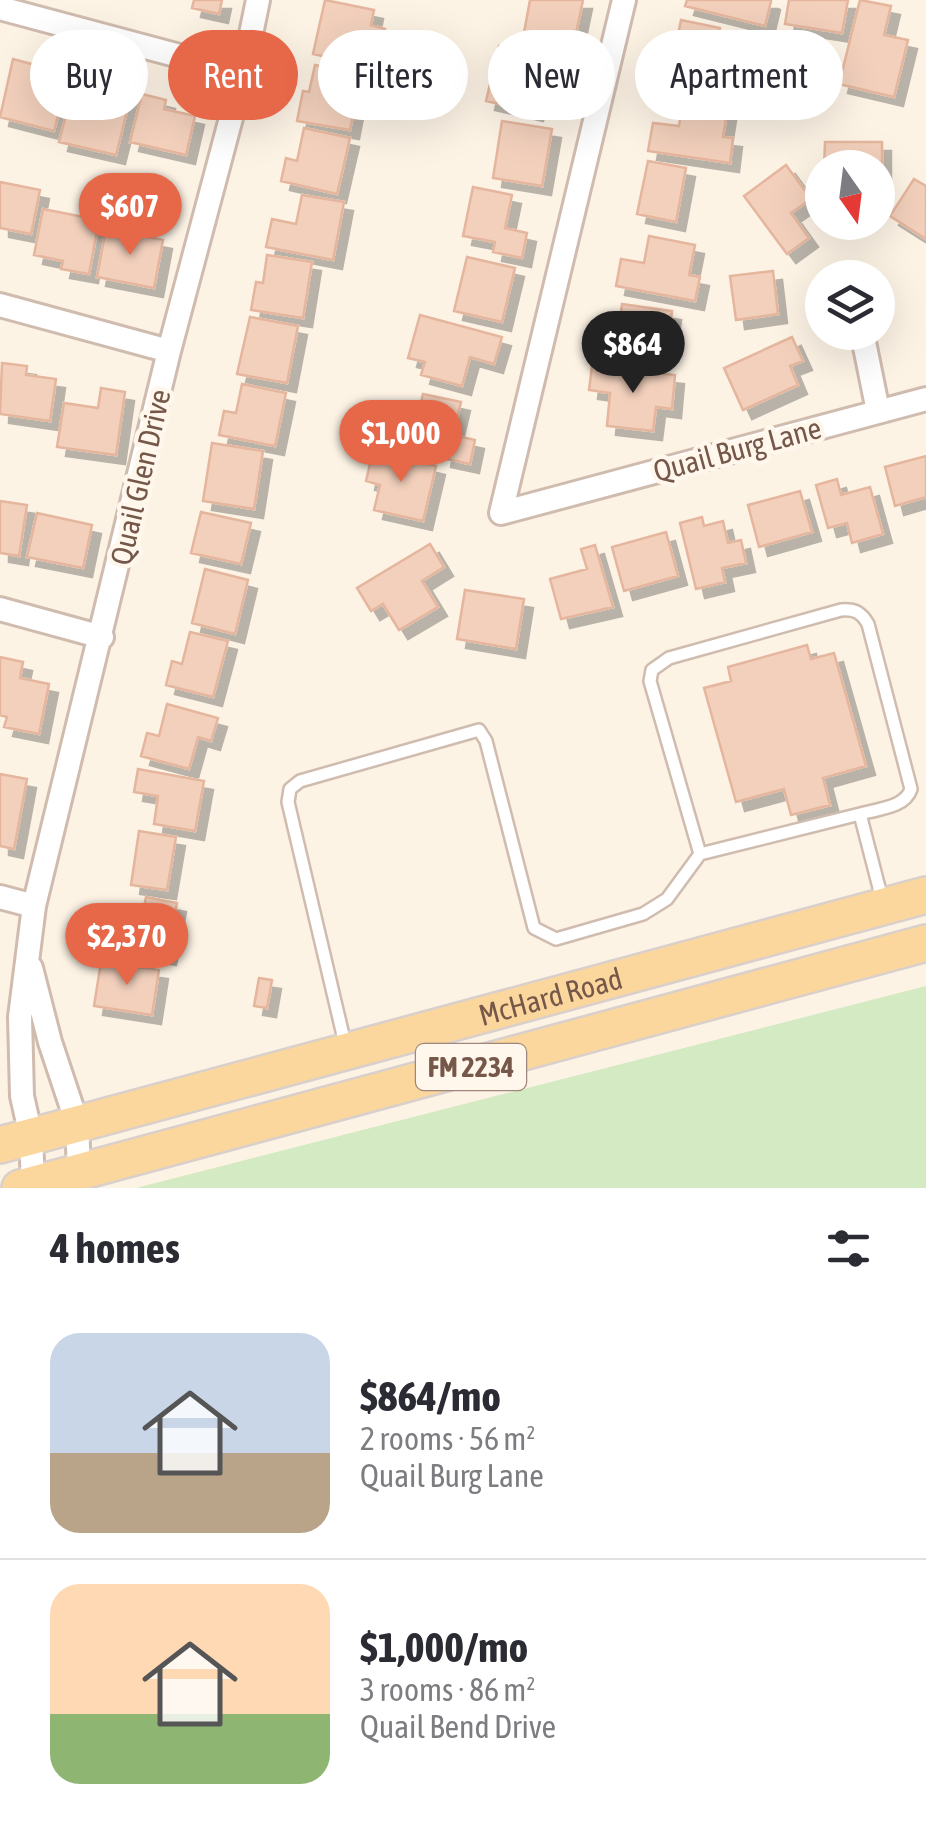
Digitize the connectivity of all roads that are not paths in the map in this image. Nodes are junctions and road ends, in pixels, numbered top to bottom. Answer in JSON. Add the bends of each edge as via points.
{"nodes":[{"id":1,"x":258,"y":0,"type":"edge"},
{"id":2,"x":624,"y":0,"type":"edge"},
{"id":3,"x":0,"y":8,"type":"edge"},
{"id":4,"x":251,"y":30,"type":"edge"},
{"id":5,"x":168,"y":53,"type":"edge"},
{"id":6,"x":230,"y":120,"type":"edge"},
{"id":7,"x":0,"y":305,"type":"edge"},
{"id":8,"x":866,"y":350,"type":"edge"},
{"id":9,"x":169,"y":351,"type":"junction"},
{"id":10,"x":926,"y":399,"type":"edge"},
{"id":11,"x":878,"y":411,"type":"junction"},
{"id":12,"x":0,"y":609,"type":"edge"},
{"id":13,"x":102,"y":637,"type":"junction"},
{"id":14,"x":860,"y":814,"type":"junction"},
{"id":15,"x":700,"y":854,"type":"junction"},
{"id":16,"x":926,"y":895,"type":"edge"},
{"id":17,"x":0,"y":898,"type":"edge"},
{"id":18,"x":34,"y":906,"type":"junction"},
{"id":19,"x":884,"y":907,"type":"junction"},
{"id":20,"x":926,"y":943,"type":"edge"},
{"id":21,"x":28,"y":955,"type":"junction"},
{"id":22,"x":347,"y":1051,"type":"junction"},
{"id":23,"x":77,"y":1123,"type":"junction"},
{"id":24,"x":15,"y":1140,"type":"edge"},
{"id":25,"x":79,"y":1172,"type":"junction"},
{"id":26,"x":26,"y":1186,"type":"edge"}],
"edges":[{"from":1,"to":4,"type":"street","name":"Quail Glen Drive"},
{"from":2,"to":11,"type":"street","name":"Quail Burg Lane","via":[[501,513]]},
{"from":3,"to":5,"type":"street"},
{"from":6,"to":9,"type":"street","name":"Quail Glen Drive"},
{"from":7,"to":9,"type":"street"},
{"from":8,"to":11,"type":"street"},
{"from":9,"to":13,"type":"street","name":"Quail Glen Drive"},
{"from":10,"to":11,"type":"street","name":"Quail Burg Lane"},
{"from":12,"to":13,"type":"street"},
{"from":13,"to":18,"type":"street","name":"Quail Glen Drive"},
{"from":14,"to":15,"type":"lane"},
{"from":14,"to":15,"type":"lane","via":[[901,803],[911,789],[868,624],[853,609],[669,658],[652,670]]},
{"from":14,"to":19,"type":"lane"},
{"from":15,"to":22,"type":"lane","via":[[668,899],[643,914],[556,939],[534,928],[479,730],[300,781],[290,788],[288,802]]},
{"from":16,"to":19,"type":"main road","name":"McHard Road","number":"FM 2234"},
{"from":17,"to":18,"type":"street"},
{"from":18,"to":21,"type":"street","name":"Quail Glen Drive"},
{"from":19,"to":22,"type":"main road","name":"McHard Road","number":"FM 2234"},
{"from":20,"to":25,"type":"main road","name":"McHard Road","number":"FM 2234"},
{"from":21,"to":23,"type":"street","name":"Quail Glen Drive"},
{"from":21,"to":24,"type":"street","name":"Quail Glen Drive"},
{"from":22,"to":23,"type":"main road","name":"McHard Road","number":"FM 2234"},
{"from":23,"to":24,"type":"main road","name":"McHard Road","number":"FM 2234"},
{"from":23,"to":25,"type":"street","name":"Quail Glen Drive"},
{"from":24,"to":26,"type":"street","name":"Quail Glen Drive"},
{"from":25,"to":26,"type":"main road","name":"McHard Road","number":"FM 2234"}]}
